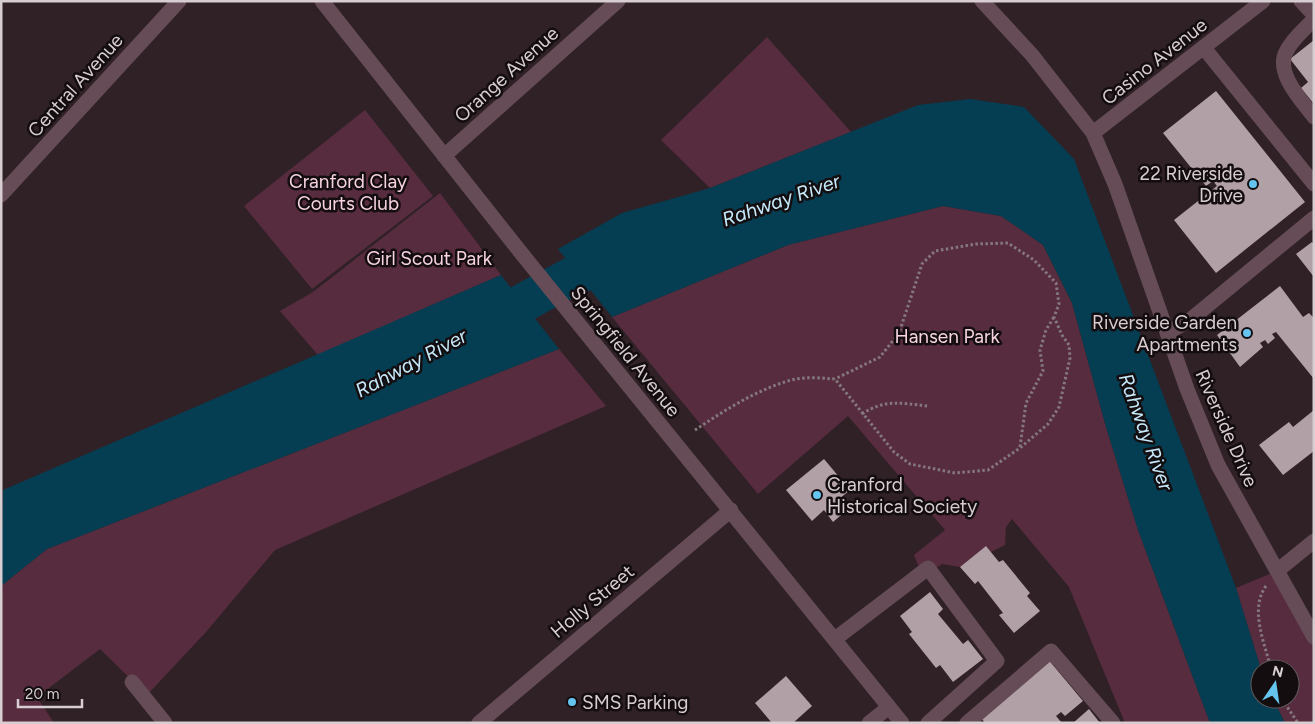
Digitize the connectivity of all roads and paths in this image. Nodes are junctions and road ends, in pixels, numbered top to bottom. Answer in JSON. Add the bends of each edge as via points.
{"nodes":[{"id":1,"x":179,"y":1,"type":"edge"},
{"id":2,"x":322,"y":1,"type":"edge"},
{"id":3,"x":618,"y":1,"type":"edge"},
{"id":4,"x":982,"y":1,"type":"edge"},
{"id":5,"x":1263,"y":1,"type":"edge"},
{"id":6,"x":1301,"y":1,"type":"edge"},
{"id":7,"x":1314,"y":15,"type":"edge"},
{"id":8,"x":1314,"y":19,"type":"edge"},
{"id":9,"x":1204,"y":48,"type":"junction"},
{"id":10,"x":1314,"y":117,"type":"edge"},
{"id":11,"x":1093,"y":133,"type":"junction"},
{"id":12,"x":444,"y":156,"type":"junction"},
{"id":13,"x":1314,"y":184,"type":"edge"},
{"id":14,"x":1,"y":195,"type":"edge"},
{"id":15,"x":1314,"y":218,"type":"edge"},
{"id":16,"x":1054,"y":317,"type":"junction"},
{"id":17,"x":1167,"y":333,"type":"junction"},
{"id":18,"x":835,"y":379,"type":"junction"},
{"id":19,"x":927,"y":406,"type":"dead end"},
{"id":20,"x":862,"y":414,"type":"junction"},
{"id":21,"x":695,"y":430,"type":"dead end"},
{"id":22,"x":1020,"y":448,"type":"junction"},
{"id":23,"x":731,"y":510,"type":"junction"},
{"id":24,"x":1314,"y":542,"type":"edge"},
{"id":25,"x":1277,"y":571,"type":"junction"},
{"id":26,"x":1314,"y":637,"type":"edge"},
{"id":27,"x":835,"y":640,"type":"junction"},
{"id":28,"x":1269,"y":659,"type":"edge"},
{"id":29,"x":132,"y":682,"type":"dead end"},
{"id":30,"x":889,"y":706,"type":"junction"},
{"id":31,"x":1289,"y":709,"type":"edge"},
{"id":32,"x":165,"y":723,"type":"edge"},
{"id":33,"x":479,"y":723,"type":"edge"},
{"id":34,"x":869,"y":723,"type":"edge"},
{"id":35,"x":902,"y":723,"type":"edge"},
{"id":36,"x":928,"y":723,"type":"edge"},
{"id":37,"x":966,"y":723,"type":"edge"},
{"id":38,"x":1113,"y":723,"type":"edge"},
{"id":39,"x":1298,"y":723,"type":"edge"}],
"edges":[{"from":1,"to":14,"type":"street","name":"Central Avenue"},
{"from":2,"to":12,"type":"street","name":"Springfield Avenue"},
{"from":3,"to":12,"type":"street","name":"Orange Avenue"},
{"from":4,"to":11,"type":"street","name":"Riverside Drive","via":[[1032,55]]},
{"from":5,"to":9,"type":"street","name":"Casino Avenue"},
{"from":6,"to":7,"type":"street"},
{"from":8,"to":10,"type":"street","via":[[1294,40],[1282,64]]},
{"from":9,"to":11,"type":"street","name":"Casino Avenue"},
{"from":9,"to":13,"type":"street"},
{"from":11,"to":17,"type":"street","name":"Riverside Drive","via":[[1115,184]]},
{"from":12,"to":23,"type":"street","name":"Springfield Avenue"},
{"from":15,"to":17,"type":"street","via":[[1196,315]]},
{"from":16,"to":18,"type":"path","via":[[1059,304],[1056,284],[1034,260],[1008,243],[935,251],[922,264],[899,333],[880,357]]},
{"from":16,"to":22,"type":"path","via":[[1040,350],[1043,371],[1026,402]]},
{"from":16,"to":22,"type":"path","via":[[1069,345],[1063,398],[1048,424]]},
{"from":17,"to":25,"type":"street","name":"Riverside Drive","via":[[1218,465]]},
{"from":18,"to":20,"type":"path"},
{"from":18,"to":21,"type":"path","via":[[789,380],[744,399]]},
{"from":19,"to":20,"type":"path","via":[[895,402],[875,405]]},
{"from":20,"to":22,"type":"path","via":[[894,452],[910,464],[955,474],[988,470]]},
{"from":23,"to":27,"type":"street","name":"Springfield Avenue"},
{"from":23,"to":33,"type":"street","name":"Holly Street"},
{"from":24,"to":25,"type":"street"},
{"from":25,"to":26,"type":"street","name":"Riverside Drive"},
{"from":25,"to":28,"type":"path","via":[[1262,591],[1258,603],[1258,616]]},
{"from":27,"to":30,"type":"street","name":"Springfield Avenue"},
{"from":27,"to":36,"type":"street","via":[[928,568],[997,661]]},
{"from":29,"to":32,"type":"street"},
{"from":30,"to":34,"type":"street"},
{"from":30,"to":35,"type":"street","name":"Springfield Avenue"},
{"from":31,"to":39,"type":"path"},
{"from":37,"to":38,"type":"street","via":[[1051,651]]}]}
